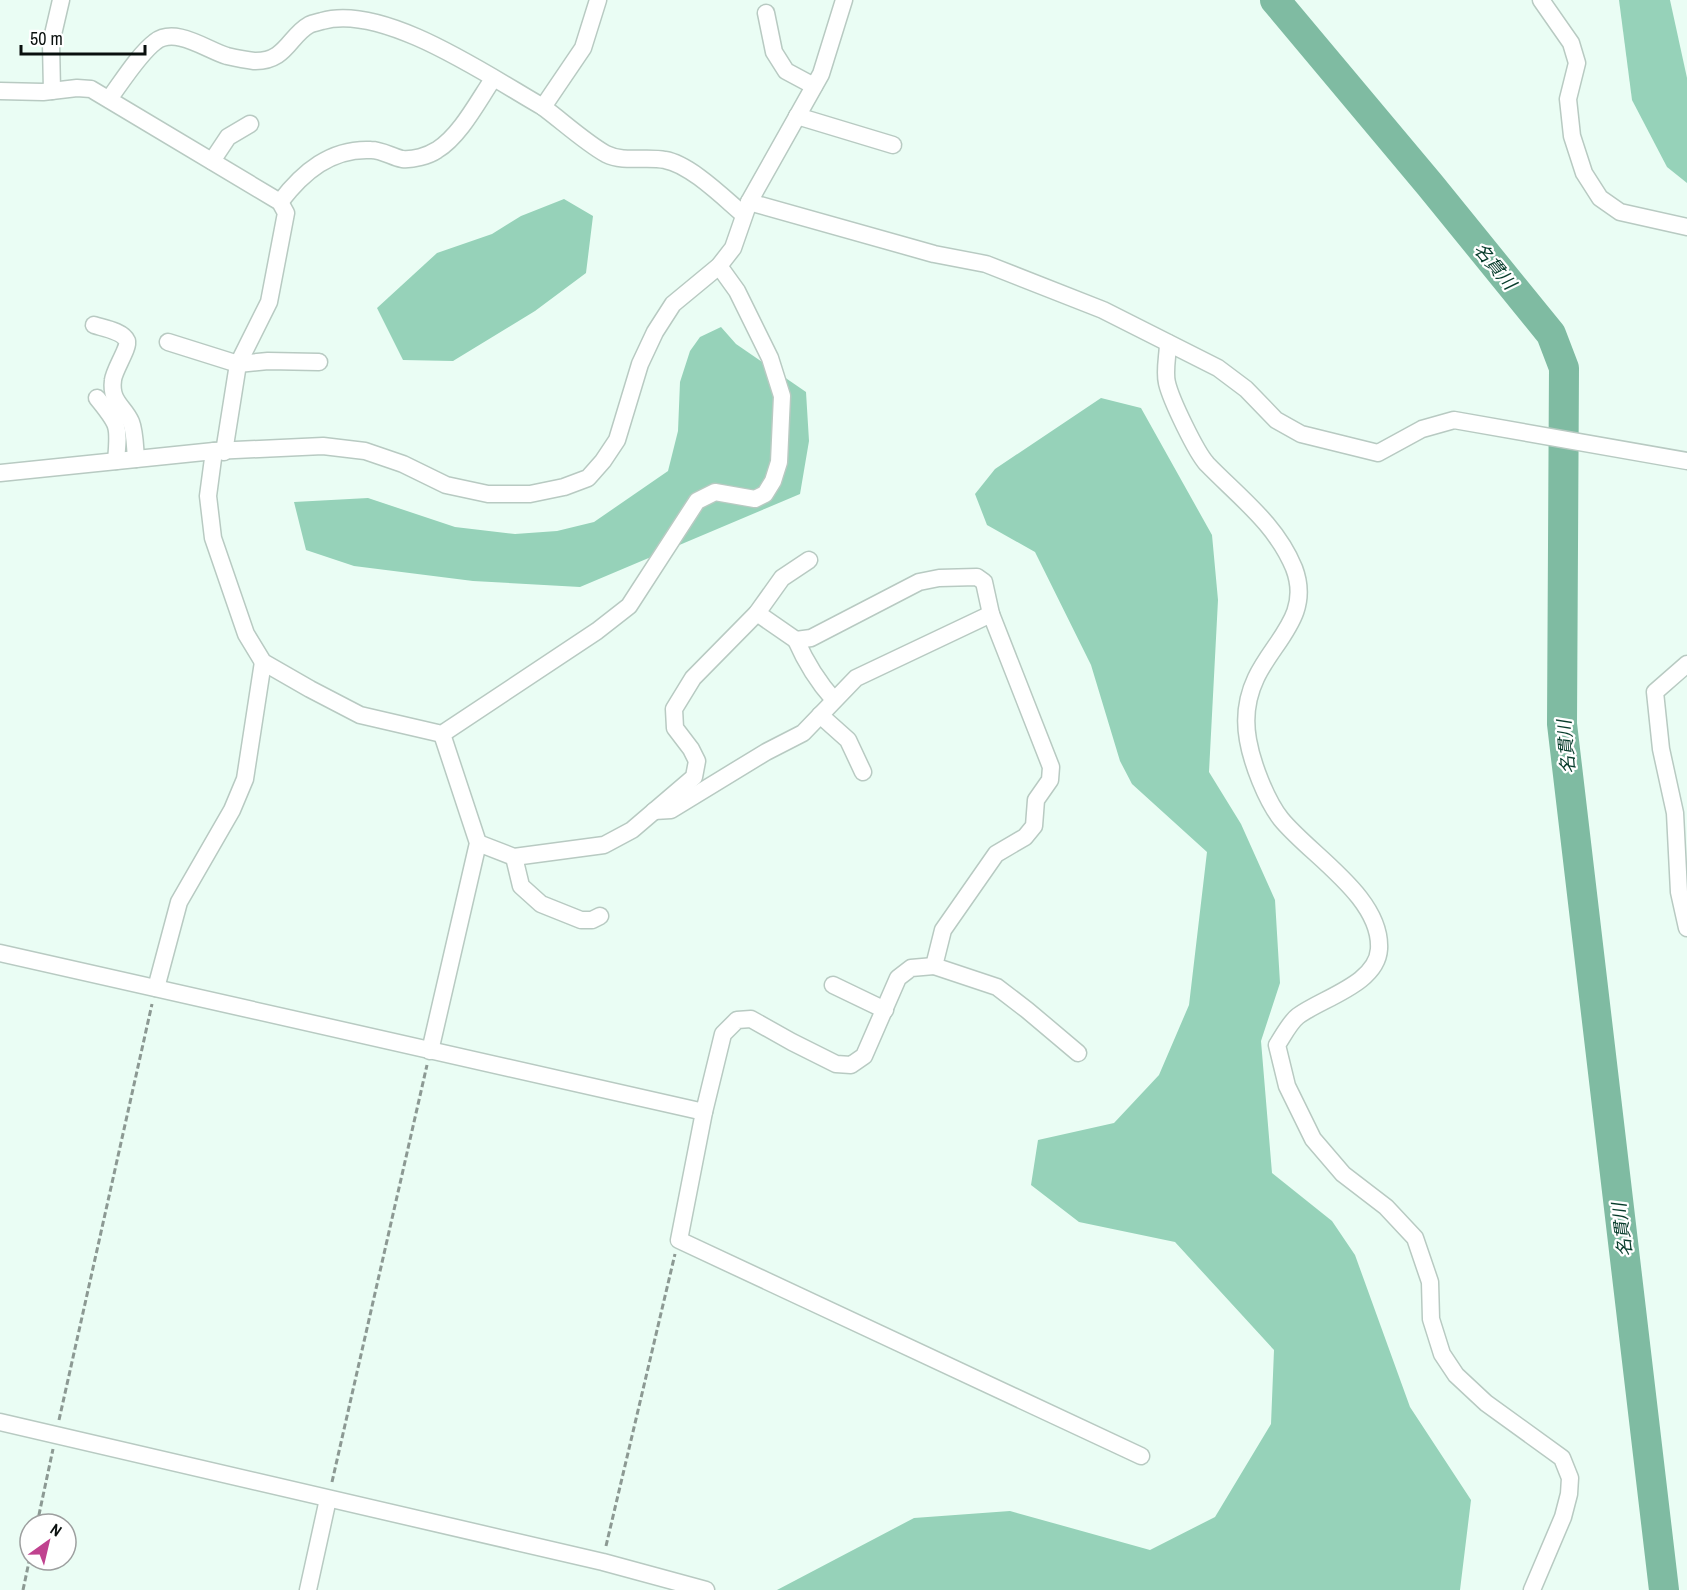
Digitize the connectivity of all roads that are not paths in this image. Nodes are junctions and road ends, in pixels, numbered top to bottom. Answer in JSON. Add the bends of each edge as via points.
{"nodes":[{"id":1,"x":62,"y":0,"type":"edge"},
{"id":2,"x":598,"y":0,"type":"edge"},
{"id":3,"x":844,"y":0,"type":"edge"},
{"id":4,"x":1541,"y":0,"type":"edge"},
{"id":5,"x":766,"y":13,"type":"dead end"},
{"id":6,"x":493,"y":79,"type":"junction"},
{"id":7,"x":814,"y":86,"type":"junction"},
{"id":8,"x":0,"y":91,"type":"edge"},
{"id":9,"x":52,"y":91,"type":"junction"},
{"id":10,"x":108,"y":99,"type":"junction"},
{"id":11,"x":543,"y":107,"type":"junction"},
{"id":12,"x":797,"y":116,"type":"junction"},
{"id":13,"x":250,"y":124,"type":"dead end"},
{"id":14,"x":893,"y":145,"type":"dead end"},
{"id":15,"x":212,"y":161,"type":"junction"},
{"id":16,"x":280,"y":202,"type":"junction"},
{"id":17,"x":747,"y":209,"type":"junction"},
{"id":18,"x":1687,"y":227,"type":"edge"},
{"id":19,"x":719,"y":266,"type":"junction"},
{"id":20,"x":94,"y":325,"type":"dead end"},
{"id":21,"x":168,"y":342,"type":"dead end"},
{"id":22,"x":1168,"y":343,"type":"junction"},
{"id":23,"x":319,"y":362,"type":"dead end"},
{"id":24,"x":238,"y":364,"type":"junction"},
{"id":25,"x":97,"y":398,"type":"dead end"},
{"id":26,"x":219,"y":452,"type":"junction"},
{"id":27,"x":136,"y":459,"type":"junction"},
{"id":28,"x":116,"y":461,"type":"junction"},
{"id":29,"x":1687,"y":461,"type":"edge"},
{"id":30,"x":0,"y":473,"type":"edge"},
{"id":31,"x":809,"y":560,"type":"dead end"},
{"id":32,"x":757,"y":613,"type":"junction"},
{"id":33,"x":991,"y":614,"type":"junction"},
{"id":34,"x":796,"y":640,"type":"junction"},
{"id":35,"x":263,"y":662,"type":"junction"},
{"id":36,"x":1687,"y":664,"type":"edge"},
{"id":37,"x":834,"y":700,"type":"junction"},
{"id":38,"x":820,"y":715,"type":"junction"},
{"id":39,"x":442,"y":734,"type":"junction"},
{"id":40,"x":863,"y":772,"type":"dead end"},
{"id":41,"x":654,"y":811,"type":"junction"},
{"id":42,"x":478,"y":843,"type":"junction"},
{"id":43,"x":514,"y":857,"type":"junction"},
{"id":44,"x":600,"y":916,"type":"dead end"},
{"id":45,"x":1687,"y":928,"type":"edge"},
{"id":46,"x":0,"y":953,"type":"edge"},
{"id":47,"x":934,"y":966,"type":"junction"},
{"id":48,"x":833,"y":985,"type":"dead end"},
{"id":49,"x":156,"y":988,"type":"junction"},
{"id":50,"x":885,"y":1010,"type":"junction"},
{"id":51,"x":430,"y":1051,"type":"junction"},
{"id":52,"x":1078,"y":1053,"type":"dead end"},
{"id":53,"x":704,"y":1112,"type":"junction"},
{"id":54,"x":0,"y":1422,"type":"edge"},
{"id":55,"x":1141,"y":1456,"type":"dead end"},
{"id":56,"x":328,"y":1499,"type":"junction"},
{"id":57,"x":308,"y":1590,"type":"edge"},
{"id":58,"x":706,"y":1590,"type":"edge"},
{"id":59,"x":1532,"y":1590,"type":"edge"}],
"edges":[{"from":1,"to":9,"type":"street","via":[[51,43]]},
{"from":2,"to":11,"type":"street","via":[[583,48]]},
{"from":3,"to":7,"type":"street"},
{"from":4,"to":18,"type":"street","via":[[1571,43],[1577,63],[1569,99],[1572,136],[1584,173],[1600,198],[1620,212]]},
{"from":5,"to":7,"type":"street","via":[[774,52],[786,70]]},
{"from":6,"to":10,"type":"street","via":[[432,43],[354,18],[308,25],[286,49],[272,58],[256,61],[165,37],[155,41]]},
{"from":6,"to":11,"type":"street"},
{"from":6,"to":16,"type":"street","via":[[451,140],[435,152],[403,159],[372,150],[345,153],[318,163],[295,182]]},
{"from":7,"to":12,"type":"street"},
{"from":8,"to":9,"type":"street"},
{"from":9,"to":10,"type":"street","via":[[92,89]]},
{"from":10,"to":15,"type":"street"},
{"from":11,"to":17,"type":"street","via":[[606,153],[619,158],[674,161]]},
{"from":12,"to":14,"type":"street"},
{"from":12,"to":17,"type":"street"},
{"from":13,"to":15,"type":"street","via":[[228,136]]},
{"from":15,"to":16,"type":"street"},
{"from":16,"to":24,"type":"street","via":[[286,213],[269,302]]},
{"from":17,"to":19,"type":"street","via":[[733,248]]},
{"from":17,"to":22,"type":"street","via":[[986,264],[1103,310]]},
{"from":19,"to":26,"type":"street","via":[[673,304],[655,332],[640,364],[617,440],[603,461],[588,478],[564,487],[530,494],[488,494],[446,485],[365,451],[323,446]]},
{"from":19,"to":39,"type":"street","via":[[737,291],[770,358],[782,396],[779,462],[773,481],[765,494],[755,498],[715,492],[696,501],[629,606]]},
{"from":20,"to":27,"type":"street","via":[[126,340],[113,381],[114,396],[131,422]]},
{"from":21,"to":24,"type":"street"},
{"from":22,"to":29,"type":"street","via":[[1218,368],[1246,389],[1276,420],[1301,434],[1358,449],[1378,453],[1422,429],[1454,420]]},
{"from":22,"to":59,"type":"street","via":[[1167,382],[1180,417],[1205,462],[1273,530],[1299,586],[1295,617],[1256,677],[1246,706],[1248,740],[1266,795],[1280,818],[1345,880],[1376,927],[1379,950],[1372,968],[1360,981],[1296,1017],[1277,1045],[1287,1086],[1313,1139],[1343,1174],[1386,1207],[1415,1238],[1430,1282],[1431,1319],[1442,1354],[1456,1375],[1486,1403],[1562,1458],[1570,1478],[1569,1494]]},
{"from":23,"to":24,"type":"street"},
{"from":24,"to":26,"type":"street"},
{"from":25,"to":28,"type":"street","via":[[118,430]]},
{"from":26,"to":27,"type":"street"},
{"from":26,"to":35,"type":"street","via":[[208,496],[213,538],[246,634]]},
{"from":27,"to":28,"type":"street"},
{"from":28,"to":30,"type":"street"},
{"from":31,"to":32,"type":"street","via":[[782,578]]},
{"from":32,"to":34,"type":"street"},
{"from":32,"to":41,"type":"street","via":[[693,678],[674,709],[675,728],[697,761],[694,777]]},
{"from":33,"to":34,"type":"street","via":[[984,582],[977,577],[939,578],[919,582],[811,638]]},
{"from":33,"to":37,"type":"street","via":[[856,678]]},
{"from":33,"to":47,"type":"street","via":[[1052,767],[1050,780],[1036,800],[1034,826],[996,854],[943,930]]},
{"from":34,"to":37,"type":"street","via":[[805,662]]},
{"from":35,"to":39,"type":"street","via":[[360,715]]},
{"from":35,"to":49,"type":"street","via":[[246,780],[179,902]]},
{"from":36,"to":45,"type":"street","via":[[1655,692],[1661,749],[1675,813],[1679,892]]},
{"from":37,"to":38,"type":"street"},
{"from":38,"to":40,"type":"street","via":[[848,740]]},
{"from":38,"to":41,"type":"street","via":[[803,733],[671,810]]},
{"from":39,"to":42,"type":"street"},
{"from":41,"to":43,"type":"street","via":[[632,830],[604,845]]},
{"from":42,"to":43,"type":"street"},
{"from":42,"to":51,"type":"street"},
{"from":43,"to":44,"type":"street","via":[[520,885],[541,904],[581,920]]},
{"from":46,"to":49,"type":"street"},
{"from":47,"to":50,"type":"street","via":[[911,968],[898,978]]},
{"from":47,"to":52,"type":"street","via":[[997,987]]},
{"from":48,"to":50,"type":"street"},
{"from":49,"to":51,"type":"street"},
{"from":50,"to":53,"type":"street","via":[[864,1056],[851,1065],[836,1064],[751,1019],[737,1020],[723,1034]]},
{"from":51,"to":53,"type":"street"},
{"from":53,"to":55,"type":"street","via":[[679,1240]]},
{"from":54,"to":56,"type":"street"},
{"from":56,"to":57,"type":"street"},
{"from":56,"to":58,"type":"street","via":[[603,1562]]}]}
